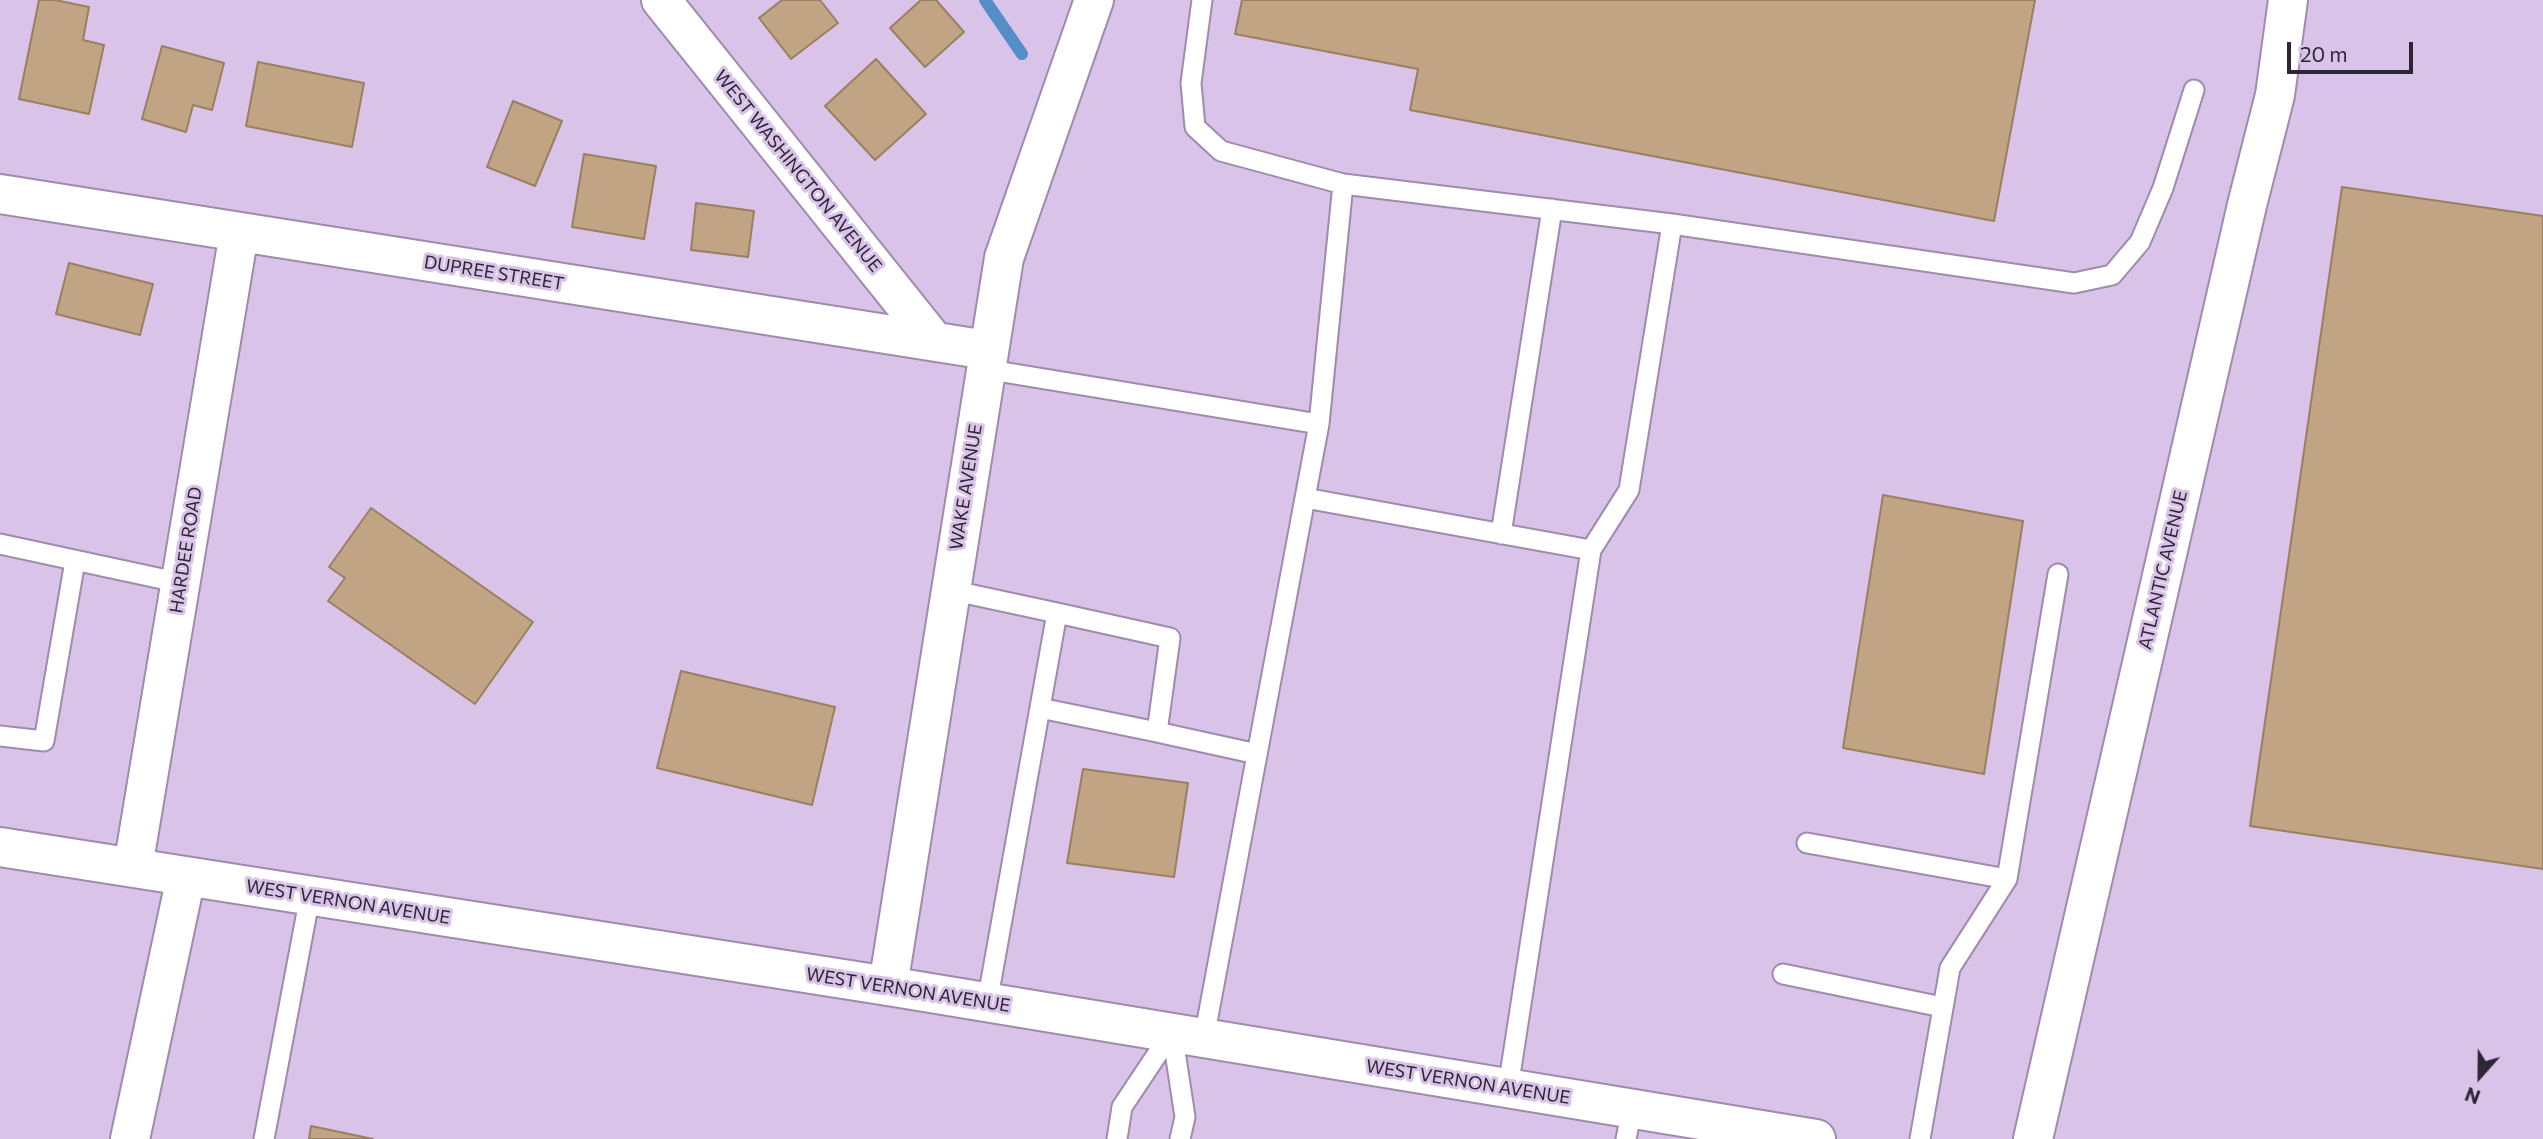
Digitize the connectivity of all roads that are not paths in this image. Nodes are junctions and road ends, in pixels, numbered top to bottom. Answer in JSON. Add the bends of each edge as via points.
{"nodes":[{"id":1,"x":661,"y":0,"type":"edge"},
{"id":2,"x":1094,"y":0,"type":"edge"},
{"id":3,"x":1202,"y":0,"type":"edge"},
{"id":4,"x":2288,"y":0,"type":"edge"},
{"id":5,"x":2194,"y":90,"type":"dead end"},
{"id":6,"x":1343,"y":184,"type":"junction"},
{"id":7,"x":0,"y":194,"type":"edge"},
{"id":8,"x":1552,"y":209,"type":"junction"},
{"id":9,"x":1672,"y":224,"type":"junction"},
{"id":10,"x":239,"y":233,"type":"junction"},
{"id":11,"x":934,"y":341,"type":"junction"},
{"id":12,"x":986,"y":360,"type":"junction"},
{"id":13,"x":1318,"y":424,"type":"junction"},
{"id":14,"x":1305,"y":498,"type":"junction"},
{"id":15,"x":1501,"y":534,"type":"junction"},
{"id":16,"x":0,"y":544,"type":"edge"},
{"id":17,"x":1591,"y":550,"type":"junction"},
{"id":18,"x":75,"y":561,"type":"junction"},
{"id":19,"x":2058,"y":574,"type":"dead end"},
{"id":20,"x":181,"y":583,"type":"junction"},
{"id":21,"x":950,"y":590,"type":"junction"},
{"id":22,"x":1057,"y":613,"type":"junction"},
{"id":23,"x":1040,"y":708,"type":"junction"},
{"id":24,"x":1157,"y":732,"type":"junction"},
{"id":25,"x":0,"y":736,"type":"edge"},
{"id":26,"x":1258,"y":754,"type":"junction"},
{"id":27,"x":1807,"y":843,"type":"dead end"},
{"id":28,"x":0,"y":847,"type":"edge"},
{"id":29,"x":133,"y":867,"type":"junction"},
{"id":30,"x":187,"y":877,"type":"junction"},
{"id":31,"x":2007,"y":879,"type":"junction"},
{"id":32,"x":310,"y":896,"type":"junction"},
{"id":33,"x":1783,"y":974,"type":"dead end"},
{"id":34,"x":888,"y":986,"type":"junction"},
{"id":35,"x":987,"y":1003,"type":"junction"},
{"id":36,"x":1942,"y":1007,"type":"junction"},
{"id":37,"x":1188,"y":1035,"type":"junction"},
{"id":38,"x":1508,"y":1088,"type":"junction"},
{"id":39,"x":1629,"y":1124,"type":"edge"},
{"id":40,"x":1751,"y":1134,"type":"edge"},
{"id":41,"x":130,"y":1139,"type":"edge"},
{"id":42,"x":264,"y":1139,"type":"edge"},
{"id":43,"x":1117,"y":1139,"type":"edge"},
{"id":44,"x":1181,"y":1139,"type":"edge"},
{"id":45,"x":1816,"y":1139,"type":"edge"},
{"id":46,"x":1920,"y":1139,"type":"edge"},
{"id":47,"x":2032,"y":1139,"type":"edge"}],
"edges":[{"from":1,"to":11,"type":"street","name":"WEST WASHINGTON AVENUE"},
{"from":2,"to":12,"type":"street","name":"WAKE AVENUE","via":[[1004,258]]},
{"from":3,"to":6,"type":"lane","via":[[1191,83],[1195,127],[1221,151]]},
{"from":4,"to":47,"type":"street","name":"ATLANTIC AVENUE","via":[[2274,95]]},
{"from":5,"to":9,"type":"lane","via":[[2163,188],[2140,242],[2112,275],[2074,283]]},
{"from":6,"to":8,"type":"lane"},
{"from":6,"to":13,"type":"lane"},
{"from":7,"to":10,"type":"street","name":"DUPREE STREET"},
{"from":8,"to":9,"type":"lane"},
{"from":8,"to":15,"type":"lane"},
{"from":9,"to":17,"type":"lane","via":[[1629,490]]},
{"from":10,"to":11,"type":"street","name":"DUPREE STREET"},
{"from":10,"to":20,"type":"street","name":"HARDEE ROAD"},
{"from":11,"to":12,"type":"street","name":"DUPREE STREET"},
{"from":12,"to":13,"type":"lane"},
{"from":12,"to":21,"type":"street","name":"WAKE AVENUE"},
{"from":13,"to":14,"type":"lane"},
{"from":14,"to":15,"type":"lane"},
{"from":14,"to":26,"type":"lane"},
{"from":15,"to":17,"type":"lane"},
{"from":16,"to":18,"type":"lane"},
{"from":17,"to":38,"type":"lane"},
{"from":18,"to":20,"type":"lane"},
{"from":18,"to":25,"type":"lane","via":[[44,741]]},
{"from":19,"to":31,"type":"lane"},
{"from":20,"to":29,"type":"street","name":"HARDEE ROAD"},
{"from":21,"to":22,"type":"lane"},
{"from":21,"to":34,"type":"street","name":"WAKE AVENUE"},
{"from":22,"to":23,"type":"lane"},
{"from":22,"to":24,"type":"lane","via":[[1170,638]]},
{"from":23,"to":24,"type":"lane"},
{"from":23,"to":35,"type":"lane"},
{"from":24,"to":26,"type":"lane"},
{"from":26,"to":37,"type":"lane"},
{"from":27,"to":31,"type":"lane"},
{"from":28,"to":29,"type":"street","name":"WEST VERNON AVENUE"},
{"from":29,"to":30,"type":"street","name":"WEST VERNON AVENUE"},
{"from":30,"to":32,"type":"street","name":"WEST VERNON AVENUE"},
{"from":30,"to":41,"type":"street"},
{"from":31,"to":36,"type":"lane","via":[[1950,968]]},
{"from":32,"to":34,"type":"street","name":"WEST VERNON AVENUE"},
{"from":32,"to":42,"type":"lane"},
{"from":33,"to":36,"type":"lane"},
{"from":34,"to":35,"type":"street","name":"WEST VERNON AVENUE"},
{"from":35,"to":37,"type":"street","name":"WEST VERNON AVENUE"},
{"from":36,"to":46,"type":"lane"},
{"from":37,"to":38,"type":"street","name":"WEST VERNON AVENUE"},
{"from":37,"to":43,"type":"lane","via":[[1122,1107]]},
{"from":37,"to":44,"type":"lane"},
{"from":38,"to":39,"type":"street","name":"WEST VERNON AVENUE"},
{"from":39,"to":40,"type":"street","name":"WEST VERNON AVENUE"},
{"from":40,"to":45,"type":"street","name":"WEST VERNON AVENUE"}]}
